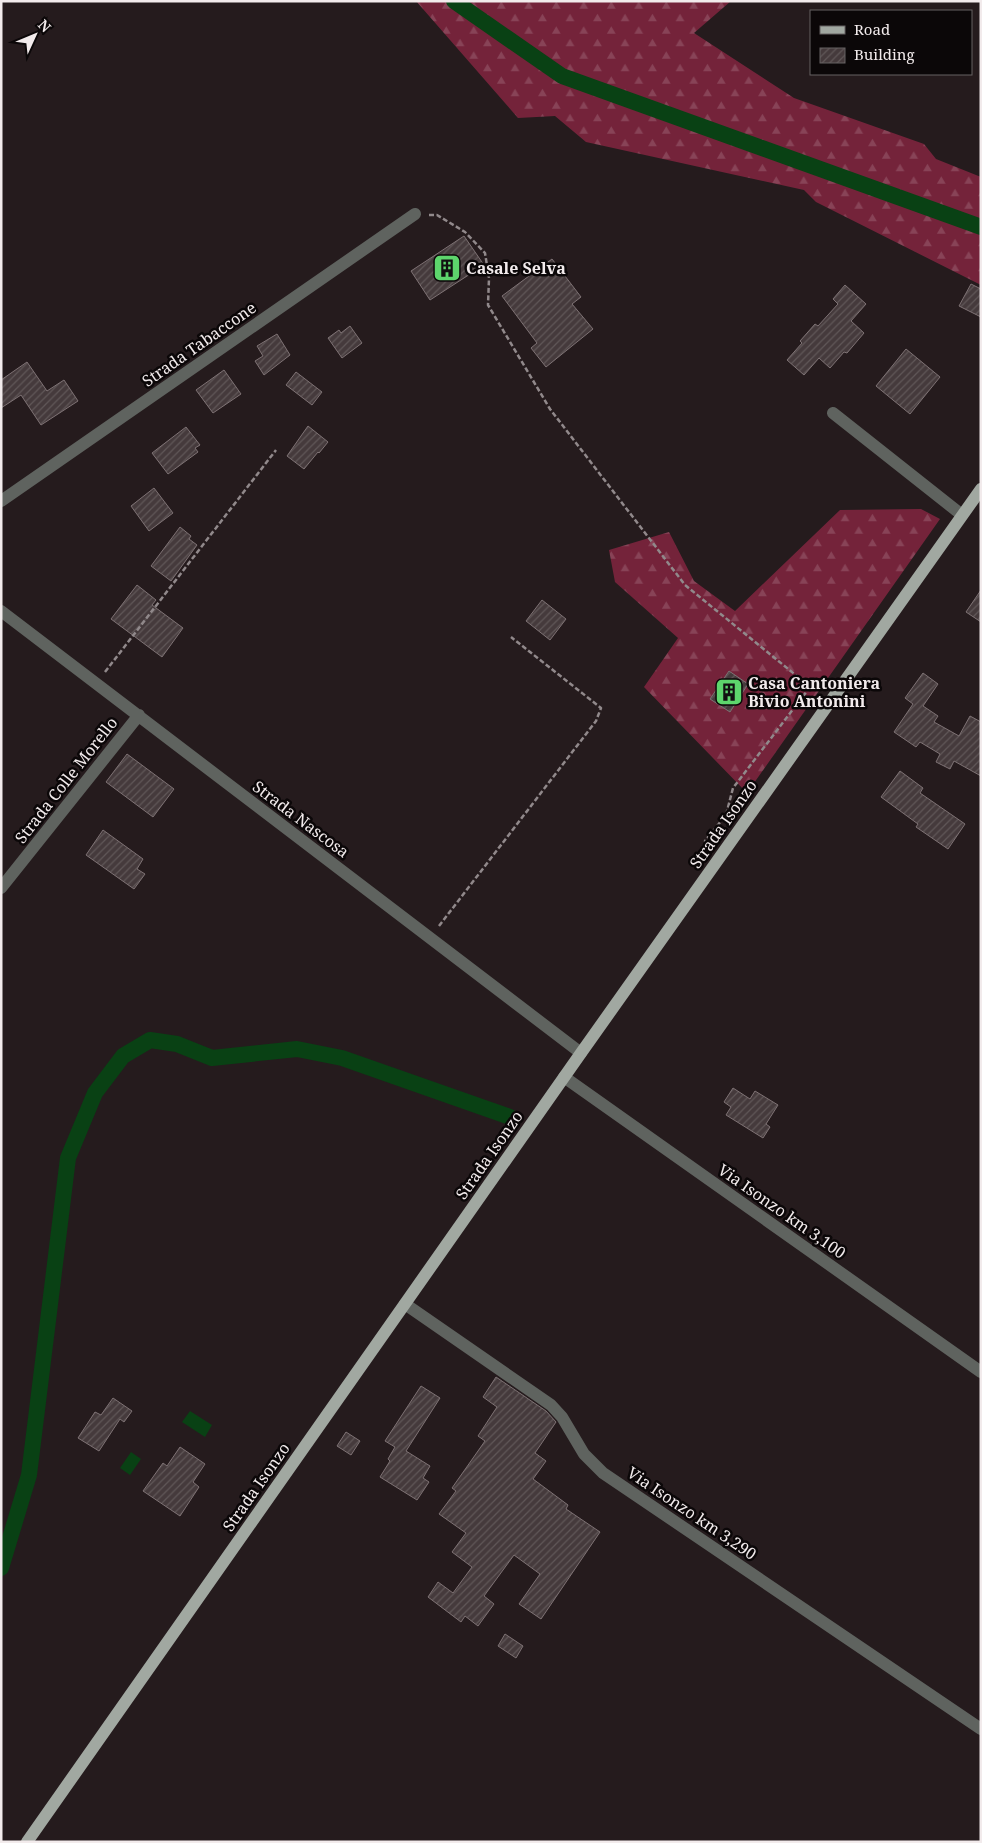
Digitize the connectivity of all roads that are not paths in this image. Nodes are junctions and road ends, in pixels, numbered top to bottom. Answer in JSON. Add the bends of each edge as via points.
{"nodes":[{"id":1,"x":415,"y":214,"type":"road end"},
{"id":2,"x":833,"y":413,"type":"dead end"},
{"id":3,"x":981,"y":489,"type":"edge"},
{"id":4,"x":1,"y":502,"type":"edge"},
{"id":5,"x":962,"y":515,"type":"junction"},
{"id":6,"x":1,"y":611,"type":"edge"},
{"id":7,"x":139,"y":715,"type":"junction"},
{"id":8,"x":1,"y":888,"type":"edge"},
{"id":9,"x":581,"y":1052,"type":"junction"},
{"id":10,"x":564,"y":1077,"type":"junction"},
{"id":11,"x":405,"y":1304,"type":"junction"},
{"id":12,"x":981,"y":1372,"type":"edge"},
{"id":13,"x":981,"y":1729,"type":"edge"},
{"id":14,"x":27,"y":1842,"type":"edge"}],
"edges":[{"from":1,"to":4,"type":"street","name":"Strada Tabaccone"},
{"from":2,"to":5,"type":"street"},
{"from":3,"to":5,"type":"main road","name":"Strada Isonzo"},
{"from":5,"to":9,"type":"main road","name":"Strada Isonzo"},
{"from":6,"to":7,"type":"street","name":"Strada Nascosa"},
{"from":7,"to":8,"type":"street","name":"Strada Colle Morello"},
{"from":7,"to":9,"type":"street","name":"Strada Nascosa"},
{"from":9,"to":10,"type":"main road","name":"Strada Isonzo"},
{"from":10,"to":11,"type":"main road","name":"Strada Isonzo"},
{"from":10,"to":12,"type":"street","name":"Via Isonzo km 3,100"},
{"from":11,"to":13,"type":"street","name":"Via Isonzo km 3,290","via":[[552,1406],[562,1417],[578,1447],[603,1473]]},
{"from":11,"to":14,"type":"main road","name":"Strada Isonzo"}]}
